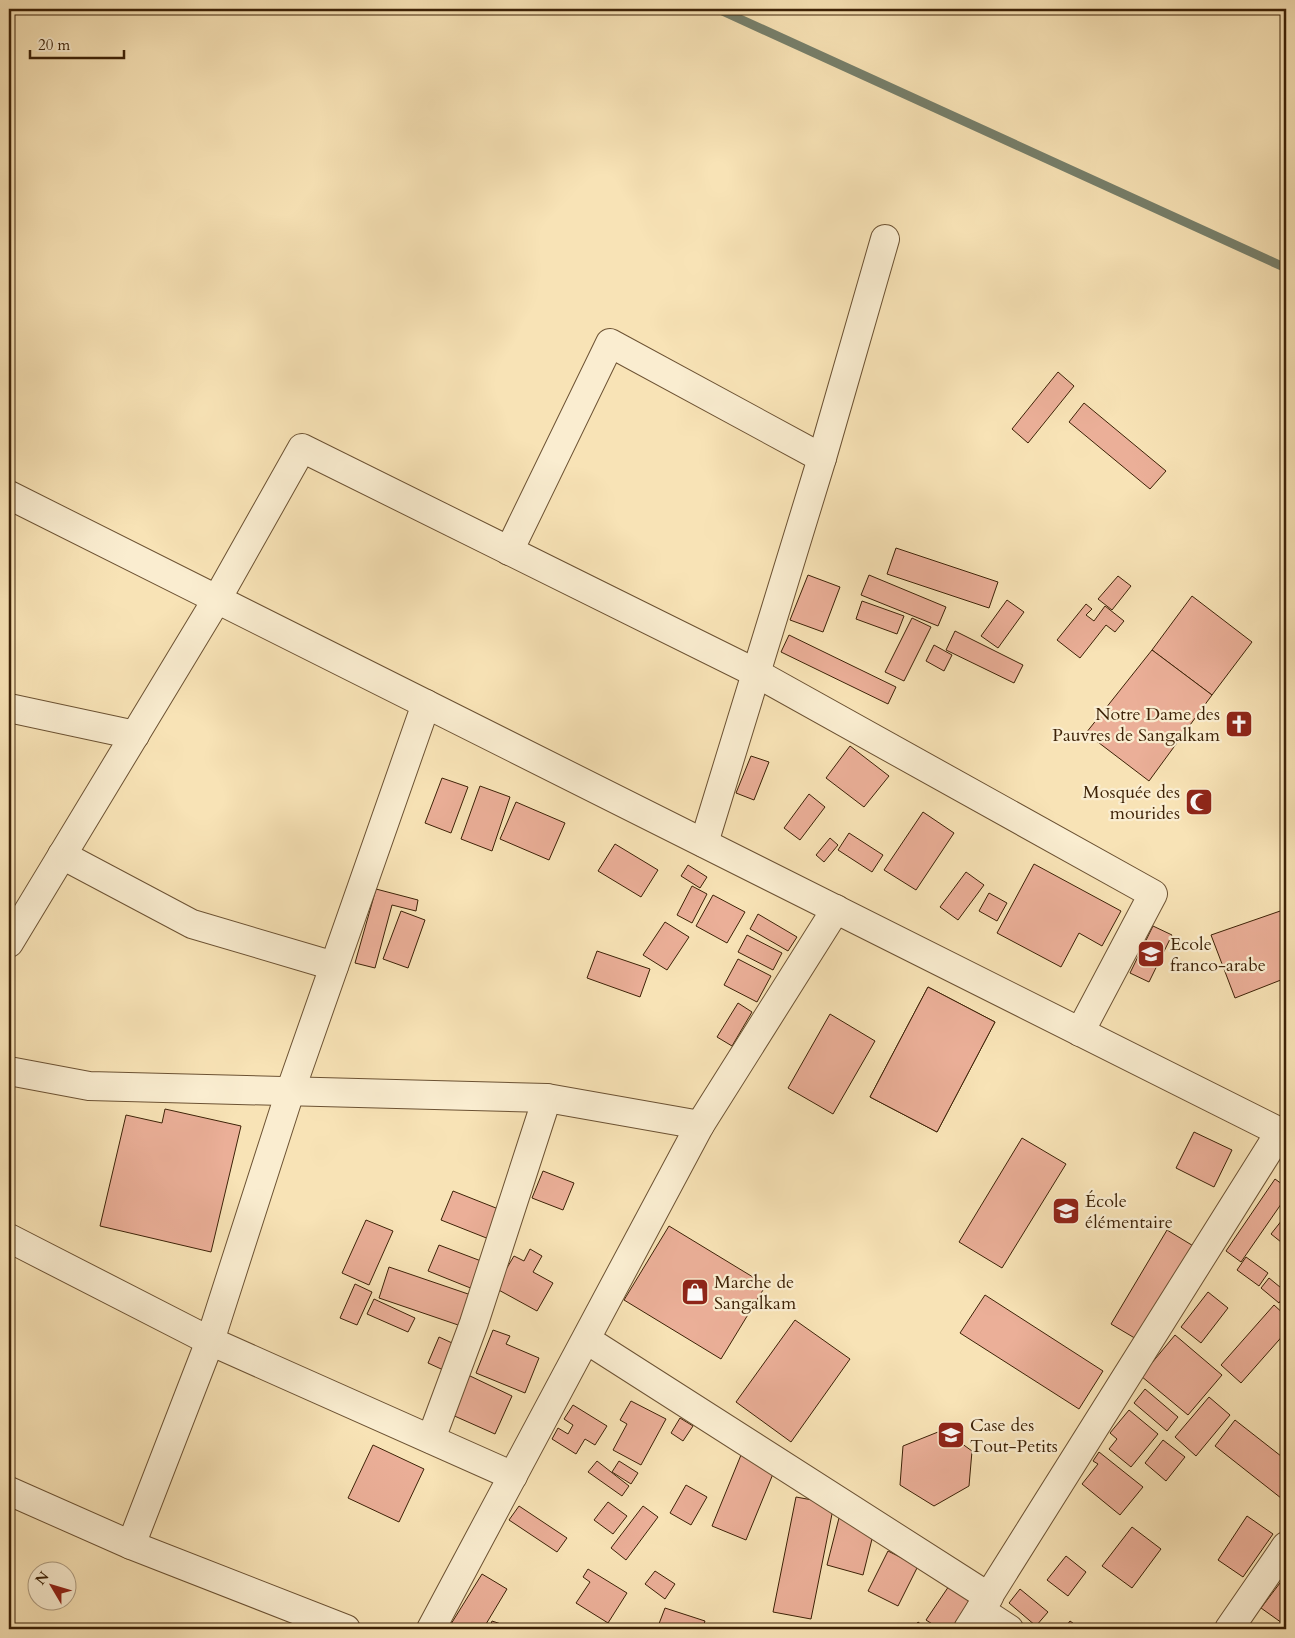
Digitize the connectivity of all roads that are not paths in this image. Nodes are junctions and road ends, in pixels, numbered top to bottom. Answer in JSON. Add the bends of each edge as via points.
{"nodes":[{"id":1,"x":885,"y":239,"type":"dead end"},
{"id":2,"x":822,"y":458,"type":"junction"},
{"id":3,"x":9,"y":497,"type":"edge"},
{"id":4,"x":509,"y":551,"type":"junction"},
{"id":5,"x":217,"y":599,"type":"junction"},
{"id":6,"x":756,"y":673,"type":"junction"},
{"id":7,"x":426,"y":704,"type":"junction"},
{"id":8,"x":9,"y":708,"type":"edge"},
{"id":9,"x":135,"y":735,"type":"junction"},
{"id":10,"x":704,"y":843,"type":"junction"},
{"id":11,"x":62,"y":855,"type":"junction"},
{"id":12,"x":18,"y":907,"type":"edge"},
{"id":13,"x":836,"y":909,"type":"junction"},
{"id":14,"x":9,"y":943,"type":"edge"},
{"id":15,"x":334,"y":966,"type":"junction"},
{"id":16,"x":1080,"y":1032,"type":"junction"},
{"id":17,"x":9,"y":1071,"type":"edge"},
{"id":18,"x":290,"y":1092,"type":"junction"},
{"id":19,"x":547,"y":1098,"type":"junction"},
{"id":20,"x":700,"y":1125,"type":"junction"},
{"id":21,"x":1283,"y":1133,"type":"edge"},
{"id":22,"x":9,"y":1238,"type":"edge"},
{"id":23,"x":210,"y":1340,"type":"junction"},
{"id":24,"x":587,"y":1340,"type":"junction"},
{"id":25,"x":431,"y":1439,"type":"junction"},
{"id":26,"x":514,"y":1476,"type":"junction"},
{"id":27,"x":9,"y":1491,"type":"edge"},
{"id":28,"x":131,"y":1545,"type":"junction"},
{"id":29,"x":1286,"y":1546,"type":"edge"},
{"id":30,"x":979,"y":1612,"type":"edge"},
{"id":31,"x":346,"y":1629,"type":"edge"},
{"id":32,"x":431,"y":1629,"type":"edge"},
{"id":33,"x":1009,"y":1629,"type":"edge"},
{"id":34,"x":1229,"y":1629,"type":"edge"}],
"edges":[{"from":1,"to":2,"type":"street"},
{"from":2,"to":4,"type":"street","via":[[610,343]]},
{"from":2,"to":6,"type":"street"},
{"from":3,"to":5,"type":"street"},
{"from":4,"to":5,"type":"street","via":[[302,448]]},
{"from":4,"to":6,"type":"street"},
{"from":5,"to":7,"type":"street"},
{"from":5,"to":9,"type":"street"},
{"from":6,"to":10,"type":"street"},
{"from":6,"to":16,"type":"street","via":[[1153,894]]},
{"from":7,"to":10,"type":"street"},
{"from":7,"to":15,"type":"street"},
{"from":8,"to":9,"type":"street"},
{"from":9,"to":11,"type":"street"},
{"from":10,"to":13,"type":"street"},
{"from":11,"to":12,"type":"street"},
{"from":11,"to":15,"type":"street","via":[[192,924]]},
{"from":12,"to":14,"type":"street"},
{"from":13,"to":16,"type":"street"},
{"from":13,"to":20,"type":"street"},
{"from":15,"to":18,"type":"street"},
{"from":16,"to":21,"type":"street"},
{"from":17,"to":18,"type":"street","via":[[88,1086]]},
{"from":18,"to":19,"type":"street"},
{"from":18,"to":23,"type":"street"},
{"from":19,"to":20,"type":"street"},
{"from":19,"to":25,"type":"street","via":[[474,1323]]},
{"from":20,"to":24,"type":"street"},
{"from":21,"to":30,"type":"street"},
{"from":22,"to":23,"type":"street"},
{"from":23,"to":25,"type":"street"},
{"from":23,"to":28,"type":"street"},
{"from":24,"to":26,"type":"street"},
{"from":24,"to":30,"type":"street"},
{"from":25,"to":26,"type":"street"},
{"from":26,"to":32,"type":"street"},
{"from":27,"to":28,"type":"street"},
{"from":28,"to":31,"type":"street"},
{"from":29,"to":34,"type":"street"},
{"from":30,"to":33,"type":"street"}]}
